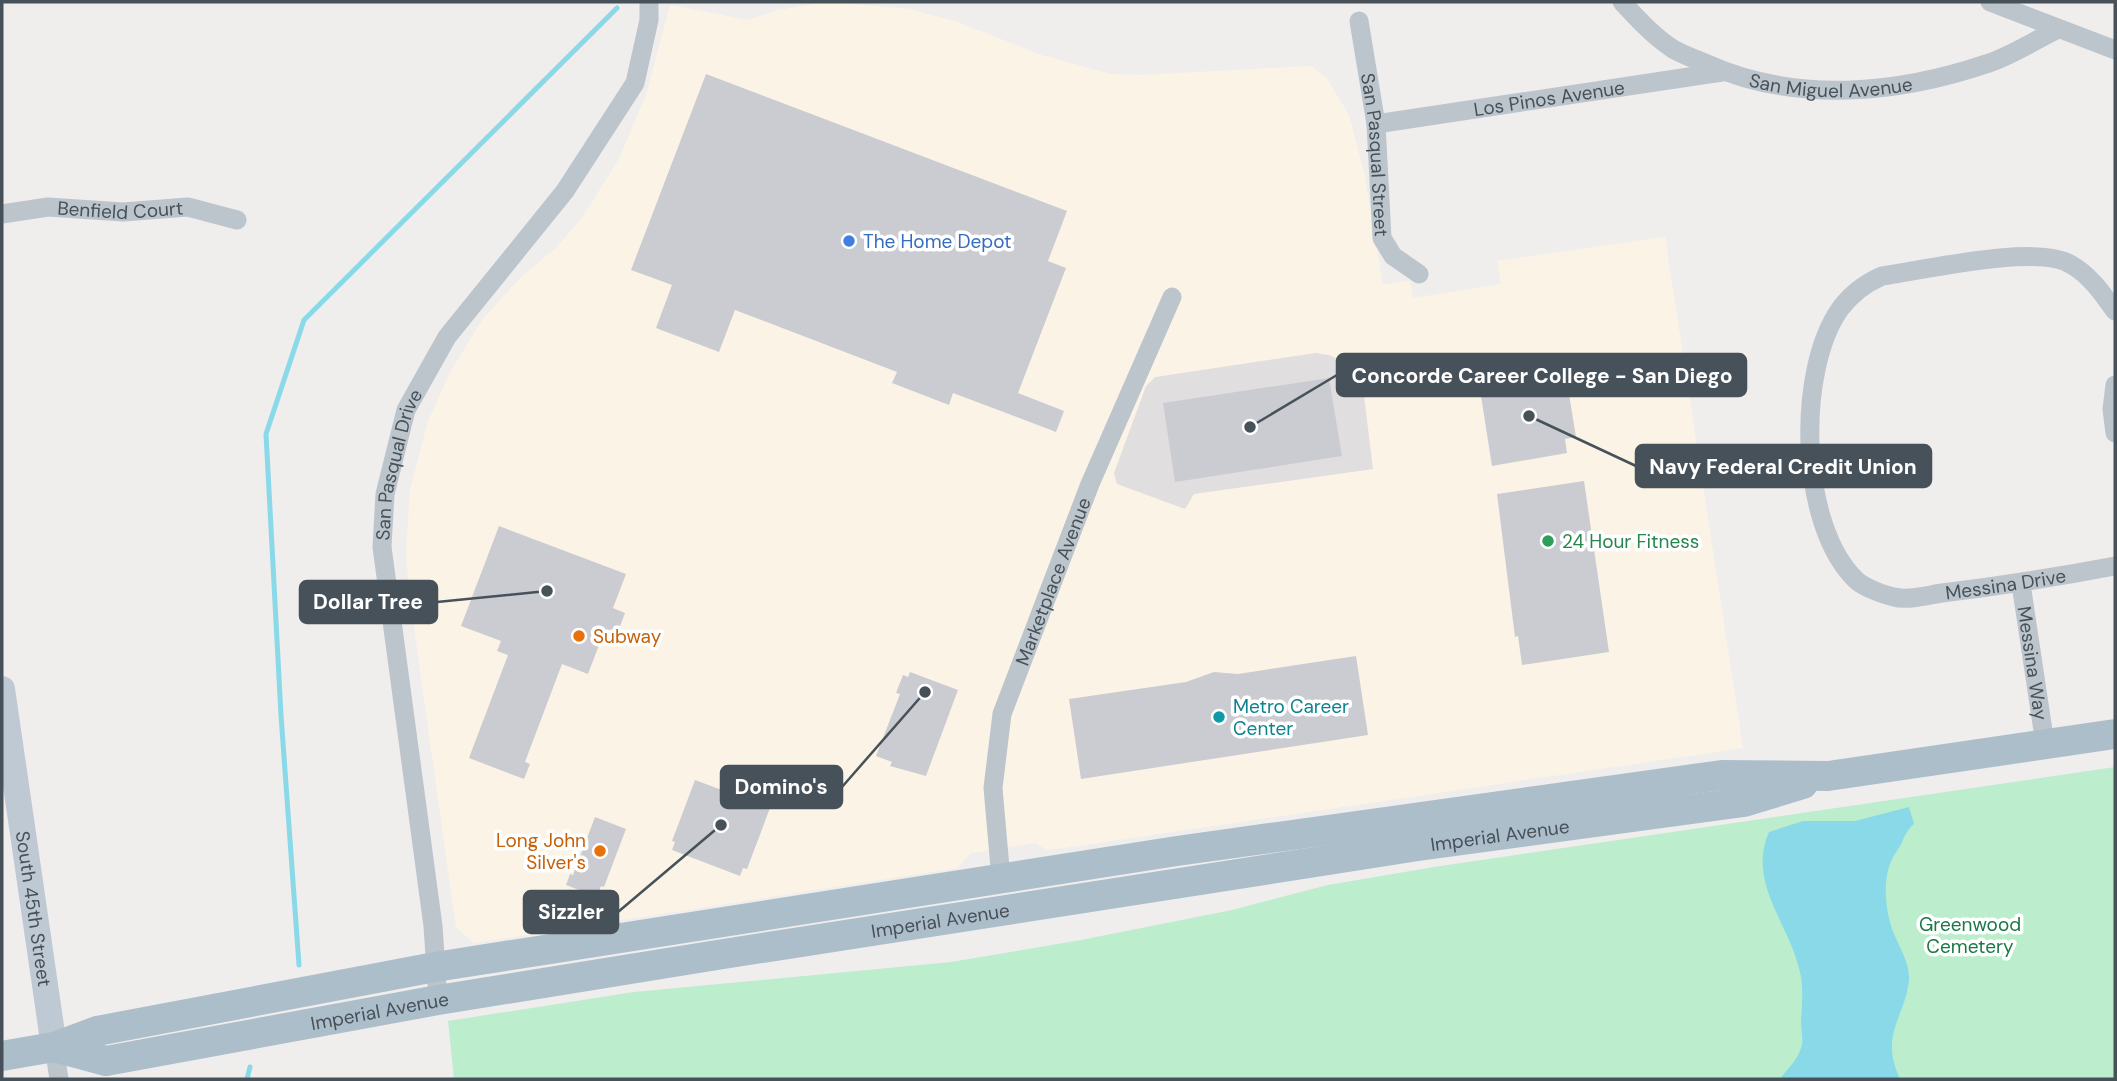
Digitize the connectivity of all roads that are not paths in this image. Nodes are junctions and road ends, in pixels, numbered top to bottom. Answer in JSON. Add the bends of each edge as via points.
{"nodes":[{"id":1,"x":649,"y":2,"type":"edge"},
{"id":2,"x":1622,"y":2,"type":"edge"},
{"id":3,"x":1990,"y":2,"type":"edge"},
{"id":4,"x":1359,"y":21,"type":"dead end"},
{"id":5,"x":2056,"y":30,"type":"junction"},
{"id":6,"x":2115,"y":50,"type":"edge"},
{"id":7,"x":1723,"y":72,"type":"junction"},
{"id":8,"x":1376,"y":124,"type":"junction"},
{"id":9,"x":2,"y":214,"type":"edge"},
{"id":10,"x":237,"y":220,"type":"dead end"},
{"id":11,"x":1419,"y":274,"type":"dead end"},
{"id":12,"x":1172,"y":297,"type":"dead end"},
{"id":13,"x":2115,"y":311,"type":"edge"},
{"id":14,"x":2115,"y":385,"type":"edge"},
{"id":15,"x":2115,"y":433,"type":"edge"},
{"id":16,"x":2115,"y":566,"type":"edge"},
{"id":17,"x":2021,"y":584,"type":"junction"},
{"id":18,"x":2,"y":688,"type":"edge"},
{"id":19,"x":2115,"y":734,"type":"edge"},
{"id":20,"x":2045,"y":744,"type":"junction"},
{"id":21,"x":1722,"y":775,"type":"junction"},
{"id":22,"x":1828,"y":776,"type":"junction"},
{"id":23,"x":1588,"y":823,"type":"junction"},
{"id":24,"x":1001,"y":879,"type":"junction"},
{"id":25,"x":435,"y":967,"type":"junction"},
{"id":26,"x":438,"y":1000,"type":"junction"},
{"id":27,"x":54,"y":1047,"type":"junction"},
{"id":28,"x":2,"y":1056,"type":"edge"},
{"id":29,"x":59,"y":1079,"type":"edge"}],
"edges":[{"from":1,"to":25,"type":"street","name":"San Pasqual Drive","via":[[635,83],[565,191],[447,337],[406,410],[385,494],[382,547]]},
{"from":2,"to":7,"type":"street","name":"San Miguel Avenue","via":[[1675,51]]},
{"from":3,"to":5,"type":"street"},
{"from":4,"to":8,"type":"street","name":"San Pasqual Street"},
{"from":5,"to":6,"type":"street"},
{"from":5,"to":7,"type":"street","name":"San Miguel Avenue","via":[[1992,62],[1872,89],[1775,88]]},
{"from":7,"to":8,"type":"street","name":"Los Pinos Avenue"},
{"from":8,"to":11,"type":"street","name":"San Pasqual Street","via":[[1382,237],[1393,256]]},
{"from":9,"to":10,"type":"street","name":"Benfield Court","via":[[48,207],[122,212],[188,207]]},
{"from":12,"to":24,"type":"street","name":"Marketplace Avenue","via":[[1090,484],[1002,714],[993,789]]},
{"from":13,"to":17,"type":"street","name":"Messina Drive","via":[[2091,279],[2068,262],[2031,255],[1882,276],[1858,291],[1832,322],[1817,369],[1808,442],[1831,547],[1857,582],[1896,598]]},
{"from":14,"to":15,"type":"street"},
{"from":16,"to":17,"type":"street","name":"Messina Drive"},
{"from":17,"to":20,"type":"street","name":"Messina Way"},
{"from":18,"to":27,"type":"street","name":"South 45th Street"},
{"from":19,"to":20,"type":"main road","name":"Imperial Avenue"},
{"from":20,"to":22,"type":"main road","name":"Imperial Avenue"},
{"from":21,"to":22,"type":"main road","name":"Imperial Avenue"},
{"from":21,"to":23,"type":"main road","via":[[1722,785],[1716,790],[1614,808]]},
{"from":21,"to":24,"type":"main road","name":"Imperial Avenue"},
{"from":22,"to":23,"type":"main road","name":"Imperial Avenue","via":[[1744,802]]},
{"from":23,"to":26,"type":"main road","name":"Imperial Avenue"},
{"from":24,"to":25,"type":"main road","name":"Imperial Avenue"},
{"from":25,"to":26,"type":"street","name":"San Pasqual Drive"},
{"from":25,"to":27,"type":"main road","name":"Imperial Avenue","via":[[97,1031]]},
{"from":26,"to":27,"type":"main road","name":"Imperial Avenue","via":[[106,1061]]},
{"from":27,"to":28,"type":"main road","name":"Imperial Avenue"},
{"from":27,"to":29,"type":"street"}]}
